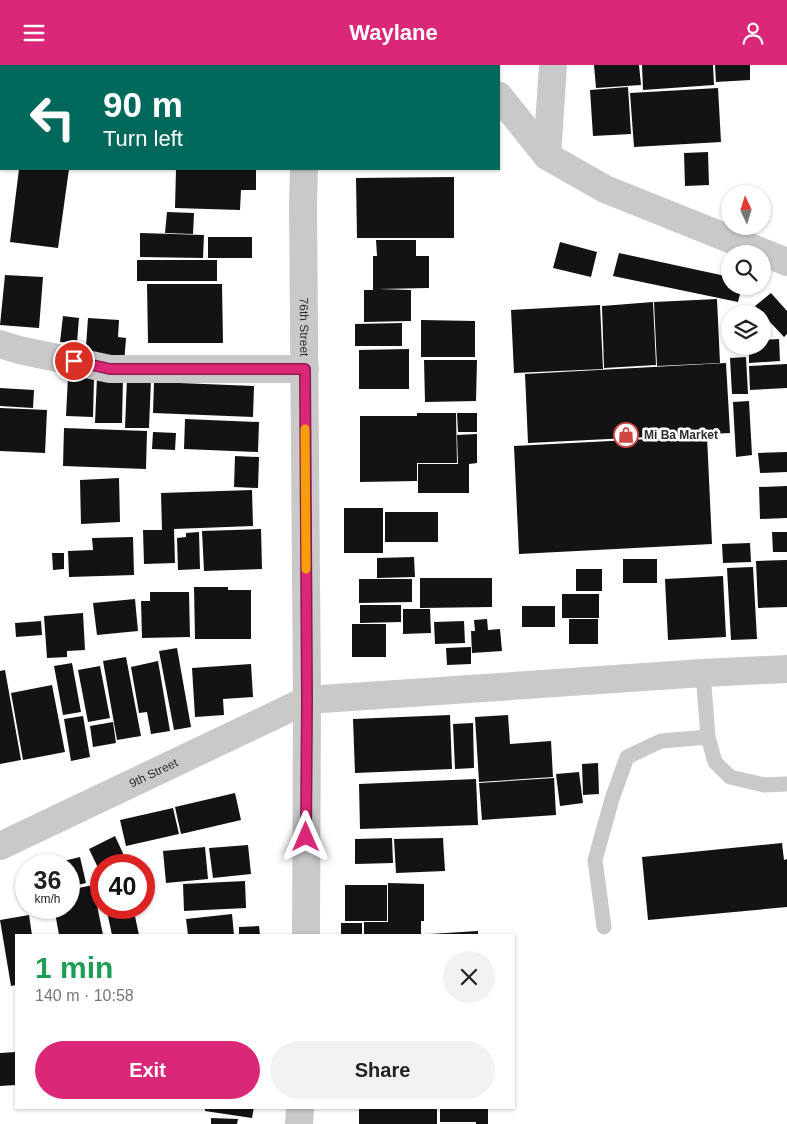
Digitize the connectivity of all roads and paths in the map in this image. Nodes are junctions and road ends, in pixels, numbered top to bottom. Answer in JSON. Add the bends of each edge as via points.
{"nodes":[{"id":1,"x":553,"y":65,"type":"edge"},
{"id":2,"x":500,"y":97,"type":"edge"},
{"id":3,"x":547,"y":156,"type":"junction"},
{"id":4,"x":304,"y":170,"type":"edge"},
{"id":5,"x":787,"y":263,"type":"edge"},
{"id":6,"x":0,"y":344,"type":"edge"},
{"id":7,"x":305,"y":369,"type":"junction"},
{"id":8,"x":787,"y":669,"type":"edge"},
{"id":9,"x":703,"y":673,"type":"junction"},
{"id":10,"x":307,"y":700,"type":"junction"},
{"id":11,"x":708,"y":737,"type":"junction"},
{"id":12,"x":787,"y":783,"type":"edge"},
{"id":13,"x":0,"y":846,"type":"edge"},
{"id":14,"x":604,"y":927,"type":"dead end"},
{"id":15,"x":306,"y":934,"type":"edge"},
{"id":16,"x":300,"y":1109,"type":"edge"},
{"id":17,"x":299,"y":1124,"type":"edge"}],
"edges":[{"from":1,"to":3,"type":"street"},
{"from":2,"to":3,"type":"street"},
{"from":3,"to":5,"type":"street","via":[[605,189]]},
{"from":4,"to":7,"type":"street","name":"76th Street"},
{"from":6,"to":7,"type":"street","via":[[110,369]]},
{"from":7,"to":10,"type":"street","name":"76th Street"},
{"from":8,"to":9,"type":"street"},
{"from":9,"to":10,"type":"street"},
{"from":9,"to":11,"type":"lane"},
{"from":10,"to":13,"type":"street","name":"9th Street"},
{"from":10,"to":15,"type":"street","name":"76th Street"},
{"from":11,"to":12,"type":"lane","via":[[715,761],[730,777],[764,785]]},
{"from":11,"to":14,"type":"lane","via":[[661,741],[627,757],[595,860]]},
{"from":16,"to":17,"type":"street"}]}
